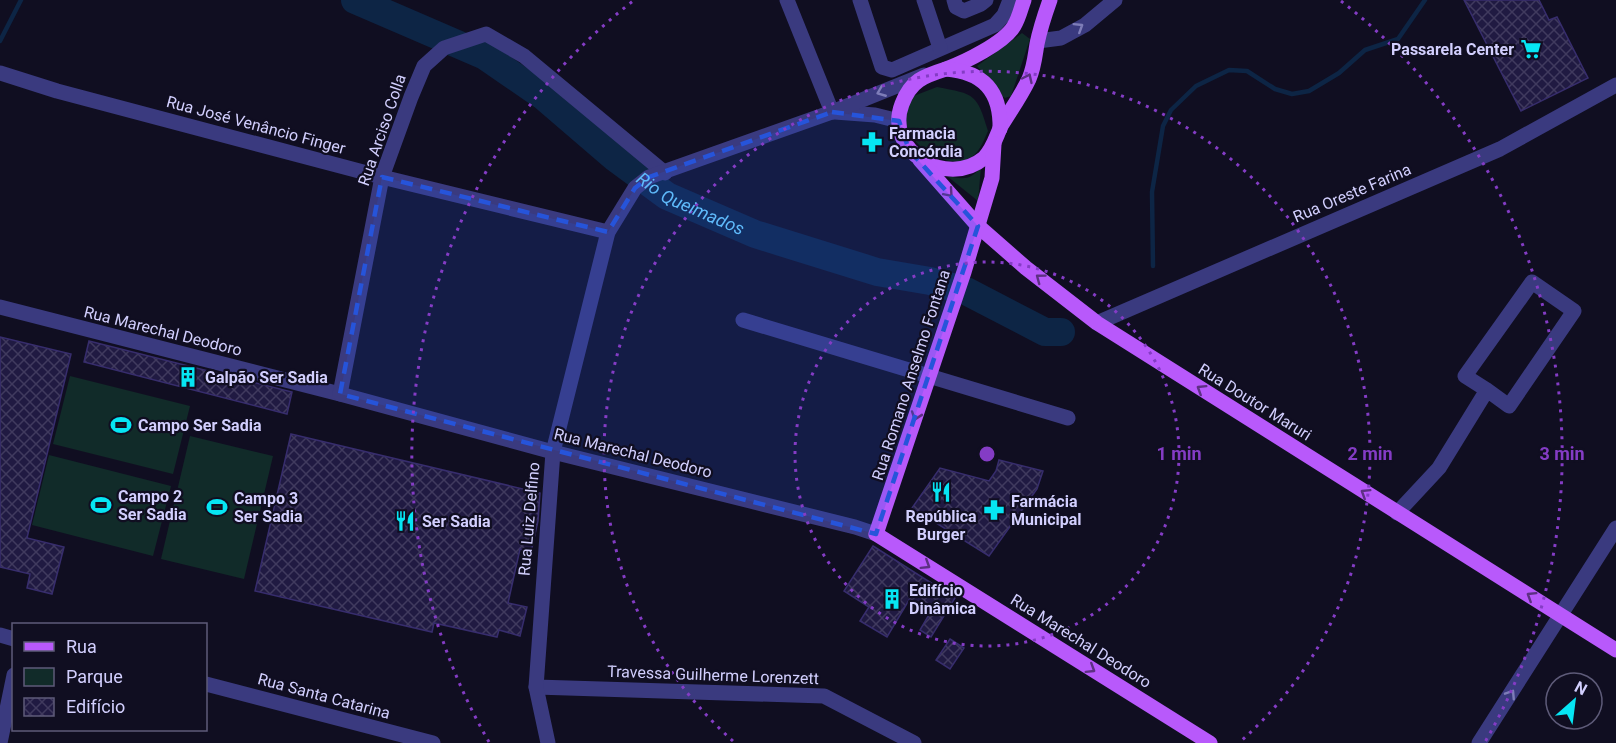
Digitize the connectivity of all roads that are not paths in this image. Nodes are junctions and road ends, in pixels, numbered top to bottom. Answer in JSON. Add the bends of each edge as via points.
{"nodes":[{"id":1,"x":787,"y":0,"type":"edge"},
{"id":2,"x":860,"y":0,"type":"edge"},
{"id":3,"x":924,"y":0,"type":"edge"},
{"id":4,"x":954,"y":0,"type":"edge"},
{"id":5,"x":985,"y":0,"type":"edge"},
{"id":6,"x":1010,"y":0,"type":"edge"},
{"id":7,"x":1024,"y":0,"type":"edge"},
{"id":8,"x":1050,"y":0,"type":"edge"},
{"id":9,"x":1115,"y":0,"type":"edge"},
{"id":10,"x":1014,"y":26,"type":"junction"},
{"id":11,"x":1038,"y":41,"type":"junction"},
{"id":12,"x":940,"y":48,"type":"junction"},
{"id":13,"x":946,"y":69,"type":"junction"},
{"id":14,"x":930,"y":72,"type":"junction"},
{"id":15,"x":0,"y":73,"type":"edge"},
{"id":16,"x":1616,"y":85,"type":"edge"},
{"id":17,"x":832,"y":112,"type":"junction"},
{"id":18,"x":899,"y":121,"type":"junction"},
{"id":19,"x":1000,"y":129,"type":"junction"},
{"id":20,"x":994,"y":144,"type":"junction"},
{"id":21,"x":920,"y":160,"type":"junction"},
{"id":22,"x":666,"y":173,"type":"junction"},
{"id":23,"x":382,"y":177,"type":"junction"},
{"id":24,"x":978,"y":226,"type":"junction"},
{"id":25,"x":608,"y":232,"type":"junction"},
{"id":26,"x":0,"y":307,"type":"edge"},
{"id":27,"x":743,"y":320,"type":"dead end"},
{"id":28,"x":1097,"y":323,"type":"junction"},
{"id":29,"x":930,"y":377,"type":"junction"},
{"id":30,"x":1487,"y":390,"type":"junction"},
{"id":31,"x":339,"y":394,"type":"junction"},
{"id":32,"x":1068,"y":418,"type":"dead end"},
{"id":33,"x":553,"y":452,"type":"junction"},
{"id":34,"x":1397,"y":513,"type":"junction"},
{"id":35,"x":1616,"y":528,"type":"edge"},
{"id":36,"x":876,"y":534,"type":"junction"},
{"id":37,"x":1562,"y":615,"type":"junction"},
{"id":38,"x":1616,"y":650,"type":"edge"},
{"id":39,"x":207,"y":684,"type":"edge"},
{"id":40,"x":12,"y":685,"type":"edge"},
{"id":41,"x":536,"y":687,"type":"junction"},
{"id":42,"x":0,"y":743,"type":"edge"},
{"id":43,"x":433,"y":743,"type":"edge"},
{"id":44,"x":548,"y":743,"type":"edge"},
{"id":45,"x":914,"y":743,"type":"edge"},
{"id":46,"x":1210,"y":743,"type":"edge"},
{"id":47,"x":1479,"y":743,"type":"edge"}],
"edges":[{"from":1,"to":17,"type":"street"},
{"from":2,"to":12,"type":"street","via":[[882,67],[892,70]]},
{"from":3,"to":12,"type":"street"},
{"from":4,"to":5,"type":"street","via":[[964,11]]},
{"from":6,"to":12,"type":"street","via":[[1000,22]]},
{"from":7,"to":10,"type":"main road"},
{"from":8,"to":11,"type":"main road"},
{"from":11,"to":9,"type":"street","one_way":true,"via":[[1061,38]]},
{"from":10,"to":11,"type":"main road"},
{"from":10,"to":13,"type":"main road","via":[[1000,40]]},
{"from":19,"to":11,"type":"main road","one_way":true,"via":[[1029,79]]},
{"from":13,"to":14,"type":"main road"},
{"from":13,"to":19,"type":"main road","via":[[976,76],[988,86],[996,99]]},
{"from":14,"to":17,"type":"street","one_way":true},
{"from":14,"to":18,"type":"main road","via":[[907,92]]},
{"from":15,"to":23,"type":"street","name":"Rua José Venâncio Finger"},
{"from":16,"to":28,"type":"street","name":"Rua Oreste Farina","via":[[1500,149]]},
{"from":17,"to":18,"type":"street"},
{"from":17,"to":22,"type":"street"},
{"from":18,"to":21,"type":"main road","via":[[909,150]]},
{"from":19,"to":20,"type":"main road"},
{"from":20,"to":21,"type":"main road","via":[[984,158],[952,170],[935,168]]},
{"from":20,"to":24,"type":"main road","via":[[992,178]]},
{"from":21,"to":24,"type":"main road","name":"Rua Doutor Maruri","one_way":true},
{"from":22,"to":23,"type":"street","name":"Rua Arciso Colla","via":[[524,56],[486,34],[444,48],[424,66]]},
{"from":22,"to":25,"type":"street","name":"Rua Luiz Delfino","via":[[650,177],[635,188]]},
{"from":23,"to":25,"type":"street","name":"Rua José Venâncio Finger"},
{"from":23,"to":31,"type":"street","name":"Rua Arciso Colla"},
{"from":28,"to":24,"type":"main road","name":"Rua Doutor Maruri","one_way":true},
{"from":24,"to":29,"type":"main road","name":"Rua Romano Anselmo Fontana"},
{"from":25,"to":33,"type":"street","name":"Rua Luiz Delfino"},
{"from":26,"to":31,"type":"street","name":"Rua Marechal Deodoro"},
{"from":27,"to":29,"type":"street"},
{"from":34,"to":28,"type":"main road","name":"Rua Doutor Maruri","one_way":true},
{"from":29,"to":32,"type":"street"},
{"from":29,"to":36,"type":"main road","name":"Rua Romano Anselmo Fontana","one_way":true},
{"from":30,"to":30,"type":"street","via":[[1509,406],[1574,311],[1532,282],[1466,375]]},
{"from":30,"to":34,"type":"street","via":[[1439,468]]},
{"from":31,"to":33,"type":"street","name":"Rua Marechal Deodoro"},
{"from":33,"to":36,"type":"street","name":"Rua Marechal Deodoro"},
{"from":33,"to":41,"type":"street","name":"Rua Luiz Delfino"},
{"from":37,"to":34,"type":"main road","name":"Rua Doutor Maruri","one_way":true},
{"from":35,"to":37,"type":"street"},
{"from":36,"to":46,"type":"main road","name":"Rua Marechal Deodoro","one_way":true},
{"from":37,"to":38,"type":"main road","name":"Rua Doutor Maruri"},
{"from":47,"to":37,"type":"street","one_way":true},
{"from":39,"to":43,"type":"street","name":"Rua Santa Catarina"},
{"from":40,"to":42,"type":"street"},
{"from":41,"to":44,"type":"street","name":"Rua Luiz Delfino"},
{"from":41,"to":45,"type":"street","name":"Travessa Guilherme Lorenzett","via":[[824,696]]}]}
